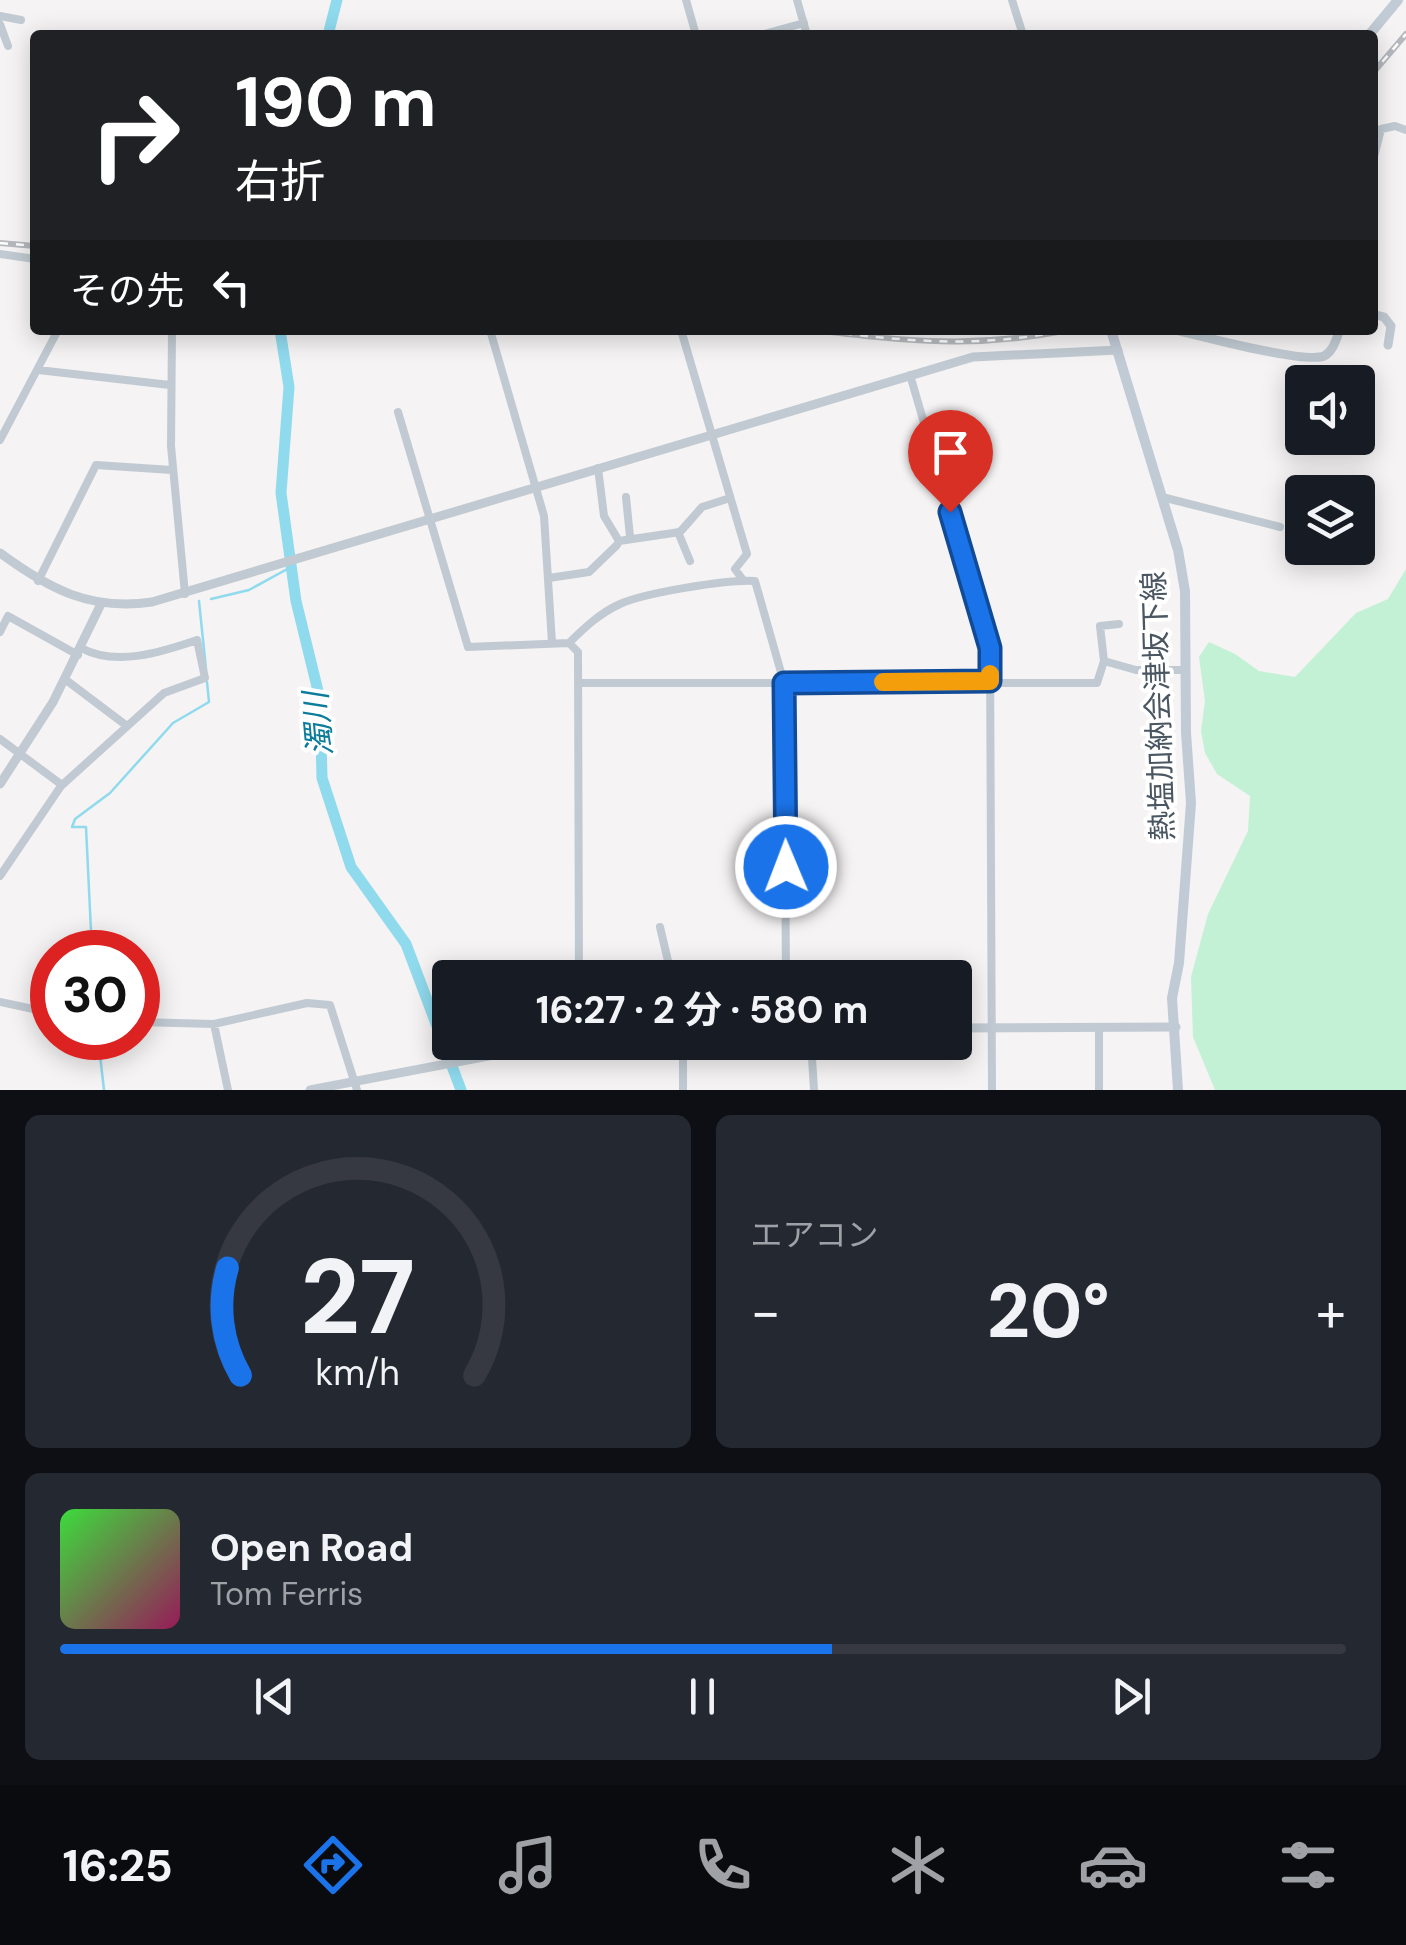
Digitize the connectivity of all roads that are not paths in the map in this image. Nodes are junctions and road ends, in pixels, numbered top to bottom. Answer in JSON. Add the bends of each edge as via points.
{"nodes":[{"id":1,"x":686,"y":0,"type":"edge"},
{"id":2,"x":797,"y":0,"type":"edge"},
{"id":3,"x":1012,"y":0,"type":"edge"},
{"id":4,"x":1398,"y":0,"type":"edge"},
{"id":5,"x":0,"y":16,"type":"edge"},
{"id":6,"x":21,"y":20,"type":"dead end"},
{"id":7,"x":804,"y":23,"type":"junction"},
{"id":8,"x":0,"y":24,"type":"edge"},
{"id":9,"x":695,"y":30,"type":"edge"},
{"id":10,"x":779,"y":30,"type":"edge"},
{"id":11,"x":806,"y":30,"type":"edge"},
{"id":12,"x":1021,"y":30,"type":"edge"},
{"id":13,"x":1374,"y":30,"type":"edge"},
{"id":14,"x":8,"y":46,"type":"dead end"},
{"id":15,"x":1406,"y":130,"type":"edge"},
{"id":16,"x":1378,"y":141,"type":"edge"},
{"id":17,"x":0,"y":254,"type":"edge"},
{"id":18,"x":30,"y":259,"type":"edge"},
{"id":19,"x":1378,"y":316,"type":"edge"},
{"id":20,"x":56,"y":335,"type":"edge"},
{"id":21,"x":172,"y":335,"type":"edge"},
{"id":22,"x":491,"y":335,"type":"edge"},
{"id":23,"x":682,"y":335,"type":"edge"},
{"id":24,"x":1116,"y":335,"type":"edge"},
{"id":25,"x":1198,"y":335,"type":"edge"},
{"id":26,"x":1338,"y":335,"type":"edge"},
{"id":27,"x":1388,"y":345,"type":"dead end"},
{"id":28,"x":1118,"y":350,"type":"junction"},
{"id":29,"x":38,"y":370,"type":"junction"},
{"id":30,"x":910,"y":375,"type":"junction"},
{"id":31,"x":170,"y":385,"type":"junction"},
{"id":32,"x":398,"y":412,"type":"dead end"},
{"id":33,"x":712,"y":434,"type":"junction"},
{"id":34,"x":0,"y":440,"type":"edge"},
{"id":35,"x":598,"y":468,"type":"junction"},
{"id":36,"x":172,"y":470,"type":"junction"},
{"id":37,"x":535,"y":488,"type":"junction"},
{"id":38,"x":1162,"y":496,"type":"junction"},
{"id":39,"x":626,"y":497,"type":"dead end"},
{"id":40,"x":730,"y":498,"type":"junction"},
{"id":41,"x":431,"y":519,"type":"junction"},
{"id":42,"x":1280,"y":526,"type":"dead end"},
{"id":43,"x":678,"y":532,"type":"junction"},
{"id":44,"x":630,"y":537,"type":"junction"},
{"id":45,"x":618,"y":541,"type":"junction"},
{"id":46,"x":0,"y":553,"type":"edge"},
{"id":47,"x":690,"y":561,"type":"dead end"},
{"id":48,"x":549,"y":578,"type":"junction"},
{"id":49,"x":743,"y":580,"type":"junction"},
{"id":50,"x":38,"y":581,"type":"junction"},
{"id":51,"x":186,"y":594,"type":"junction"},
{"id":52,"x":100,"y":604,"type":"junction"},
{"id":53,"x":1118,"y":624,"type":"dead end"},
{"id":54,"x":0,"y":632,"type":"edge"},
{"id":55,"x":552,"y":643,"type":"junction"},
{"id":56,"x":569,"y":643,"type":"junction"},
{"id":57,"x":80,"y":652,"type":"junction"},
{"id":58,"x":1104,"y":660,"type":"junction"},
{"id":59,"x":1184,"y":670,"type":"junction"},
{"id":60,"x":66,"y":680,"type":"junction"},
{"id":61,"x":990,"y":681,"type":"junction"},
{"id":62,"x":579,"y":683,"type":"junction"},
{"id":63,"x":784,"y":683,"type":"junction"},
{"id":64,"x":127,"y":726,"type":"junction"},
{"id":65,"x":0,"y":739,"type":"edge"},
{"id":66,"x":20,"y":754,"type":"junction"},
{"id":67,"x":0,"y":784,"type":"edge"},
{"id":68,"x":62,"y":785,"type":"junction"},
{"id":69,"x":0,"y":876,"type":"edge"},
{"id":70,"x":660,"y":927,"type":"dead end"},
{"id":71,"x":579,"y":960,"type":"edge"},
{"id":72,"x":668,"y":960,"type":"edge"},
{"id":73,"x":786,"y":960,"type":"edge"},
{"id":74,"x":0,"y":1002,"type":"edge"},
{"id":75,"x":30,"y":1009,"type":"edge"},
{"id":76,"x":160,"y":1023,"type":"edge"},
{"id":77,"x":214,"y":1024,"type":"junction"},
{"id":78,"x":1099,"y":1027,"type":"junction"},
{"id":79,"x":1176,"y":1027,"type":"junction"},
{"id":80,"x":972,"y":1028,"type":"edge"},
{"id":81,"x":992,"y":1028,"type":"junction"},
{"id":82,"x":473,"y":1060,"type":"edge"},
{"id":83,"x":682,"y":1060,"type":"edge"},
{"id":84,"x":813,"y":1060,"type":"edge"},
{"id":85,"x":352,"y":1085,"type":"edge"},
{"id":86,"x":228,"y":1090,"type":"edge"},
{"id":87,"x":310,"y":1090,"type":"edge"},
{"id":88,"x":683,"y":1090,"type":"edge"},
{"id":89,"x":814,"y":1090,"type":"edge"},
{"id":90,"x":992,"y":1090,"type":"edge"},
{"id":91,"x":1099,"y":1090,"type":"edge"},
{"id":92,"x":1178,"y":1090,"type":"edge"}],
"edges":[{"from":1,"to":9,"type":"street"},
{"from":2,"to":7,"type":"street"},
{"from":3,"to":12,"type":"street"},
{"from":4,"to":13,"type":"main road"},
{"from":5,"to":6,"type":"street"},
{"from":7,"to":10,"type":"street"},
{"from":7,"to":11,"type":"street"},
{"from":8,"to":14,"type":"street"},
{"from":15,"to":16,"type":"street","via":[[1381,129]]},
{"from":17,"to":18,"type":"street"},
{"from":19,"to":27,"type":"street","via":[[1391,326]]},
{"from":20,"to":29,"type":"street"},
{"from":21,"to":31,"type":"street"},
{"from":22,"to":37,"type":"street"},
{"from":23,"to":33,"type":"street"},
{"from":24,"to":28,"type":"main road","name":"熱塩加納会津坂下線"},
{"from":25,"to":26,"type":"street","via":[[1318,358]]},
{"from":28,"to":30,"type":"street","via":[[986,354]]},
{"from":28,"to":38,"type":"main road","name":"熱塩加納会津坂下線"},
{"from":29,"to":31,"type":"street"},
{"from":29,"to":34,"type":"street"},
{"from":30,"to":33,"type":"street"},
{"from":30,"to":61,"type":"street","via":[[990,648]]},
{"from":31,"to":36,"type":"street"},
{"from":32,"to":41,"type":"street"},
{"from":33,"to":35,"type":"street"},
{"from":33,"to":40,"type":"street"},
{"from":35,"to":37,"type":"street"},
{"from":35,"to":45,"type":"street","via":[[604,516]]},
{"from":36,"to":50,"type":"street","via":[[96,465]]},
{"from":36,"to":51,"type":"street"},
{"from":37,"to":41,"type":"street"},
{"from":37,"to":48,"type":"street"},
{"from":38,"to":42,"type":"street"},
{"from":38,"to":59,"type":"main road","name":"熱塩加納会津坂下線","via":[[1183,572]]},
{"from":39,"to":44,"type":"street"},
{"from":40,"to":43,"type":"street","via":[[702,507]]},
{"from":40,"to":49,"type":"street","via":[[747,554],[735,568]]},
{"from":41,"to":51,"type":"street"},
{"from":41,"to":55,"type":"street","via":[[468,647]]},
{"from":43,"to":44,"type":"street"},
{"from":43,"to":47,"type":"street"},
{"from":44,"to":45,"type":"street"},
{"from":45,"to":48,"type":"street","via":[[588,572]]},
{"from":46,"to":50,"type":"street"},
{"from":48,"to":55,"type":"street"},
{"from":49,"to":56,"type":"street","via":[[621,603]]},
{"from":49,"to":63,"type":"street","via":[[758,588]]},
{"from":50,"to":52,"type":"street"},
{"from":51,"to":52,"type":"street"},
{"from":52,"to":57,"type":"street"},
{"from":53,"to":58,"type":"street","via":[[1100,626]]},
{"from":54,"to":57,"type":"street","via":[[8,616]]},
{"from":55,"to":56,"type":"street"},
{"from":56,"to":62,"type":"street","via":[[578,652]]},
{"from":57,"to":60,"type":"street"},
{"from":57,"to":64,"type":"street","via":[[136,655],[200,642],[205,678],[164,693]]},
{"from":58,"to":59,"type":"street","via":[[1136,670]]},
{"from":58,"to":61,"type":"street","via":[[1097,683]]},
{"from":59,"to":79,"type":"main road","name":"熱塩加納会津坂下線","via":[[1191,803],[1172,998]]},
{"from":60,"to":64,"type":"street"},
{"from":60,"to":66,"type":"street"},
{"from":61,"to":63,"type":"street"},
{"from":61,"to":81,"type":"street"},
{"from":62,"to":63,"type":"street"},
{"from":62,"to":71,"type":"street"},
{"from":63,"to":73,"type":"street"},
{"from":64,"to":68,"type":"street"},
{"from":65,"to":66,"type":"street"},
{"from":66,"to":67,"type":"street"},
{"from":66,"to":68,"type":"street"},
{"from":68,"to":69,"type":"street"},
{"from":70,"to":72,"type":"street"},
{"from":74,"to":75,"type":"street"},
{"from":76,"to":77,"type":"street"},
{"from":77,"to":85,"type":"street","via":[[307,1003],[330,1005]]},
{"from":77,"to":86,"type":"street"},
{"from":78,"to":79,"type":"street"},
{"from":78,"to":81,"type":"street"},
{"from":78,"to":91,"type":"street"},
{"from":79,"to":92,"type":"main road","name":"熱塩加納会津坂下線"},
{"from":80,"to":81,"type":"street"},
{"from":81,"to":90,"type":"street"},
{"from":82,"to":85,"type":"street"},
{"from":83,"to":88,"type":"street"},
{"from":84,"to":89,"type":"street"},
{"from":85,"to":87,"type":"street"}]}
